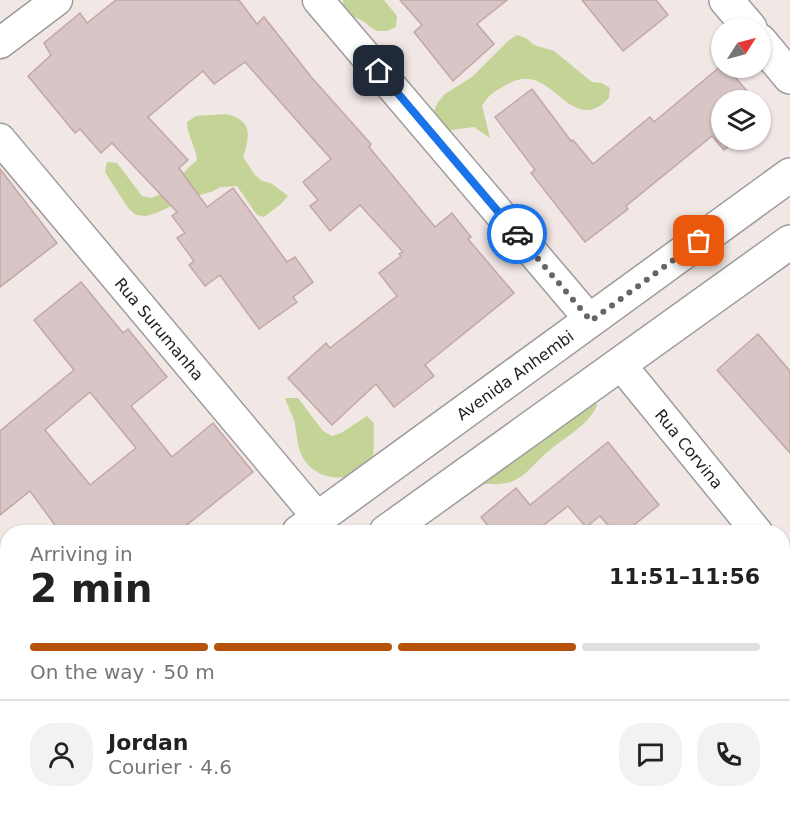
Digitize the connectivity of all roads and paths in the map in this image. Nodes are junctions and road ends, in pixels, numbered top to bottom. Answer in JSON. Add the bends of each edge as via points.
{"nodes":[{"id":1,"x":57,"y":0,"type":"edge"},
{"id":2,"x":318,"y":0,"type":"edge"},
{"id":3,"x":726,"y":0,"type":"edge"},
{"id":4,"x":741,"y":18,"type":"edge"},
{"id":5,"x":0,"y":42,"type":"edge"},
{"id":6,"x":771,"y":54,"type":"edge"},
{"id":7,"x":790,"y":77,"type":"edge"},
{"id":8,"x":0,"y":138,"type":"edge"},
{"id":9,"x":790,"y":175,"type":"edge"},
{"id":10,"x":790,"y":242,"type":"edge"},
{"id":11,"x":591,"y":321,"type":"junction"},
{"id":12,"x":621,"y":365,"type":"junction"},
{"id":13,"x":308,"y":525,"type":"edge"},
{"id":14,"x":310,"y":525,"type":"edge"},
{"id":15,"x":396,"y":525,"type":"edge"},
{"id":16,"x":751,"y":525,"type":"edge"}],
"edges":[{"from":1,"to":5,"type":"street"},
{"from":2,"to":11,"type":"street"},
{"from":3,"to":4,"type":"street"},
{"from":6,"to":7,"type":"street"},
{"from":8,"to":13,"type":"street","name":"Rua Surumanha"},
{"from":9,"to":11,"type":"street","name":"Avenida Anhembi"},
{"from":10,"to":12,"type":"street"},
{"from":11,"to":14,"type":"street","name":"Avenida Anhembi"},
{"from":12,"to":15,"type":"street"},
{"from":12,"to":16,"type":"street","name":"Rua Corvina"}]}
